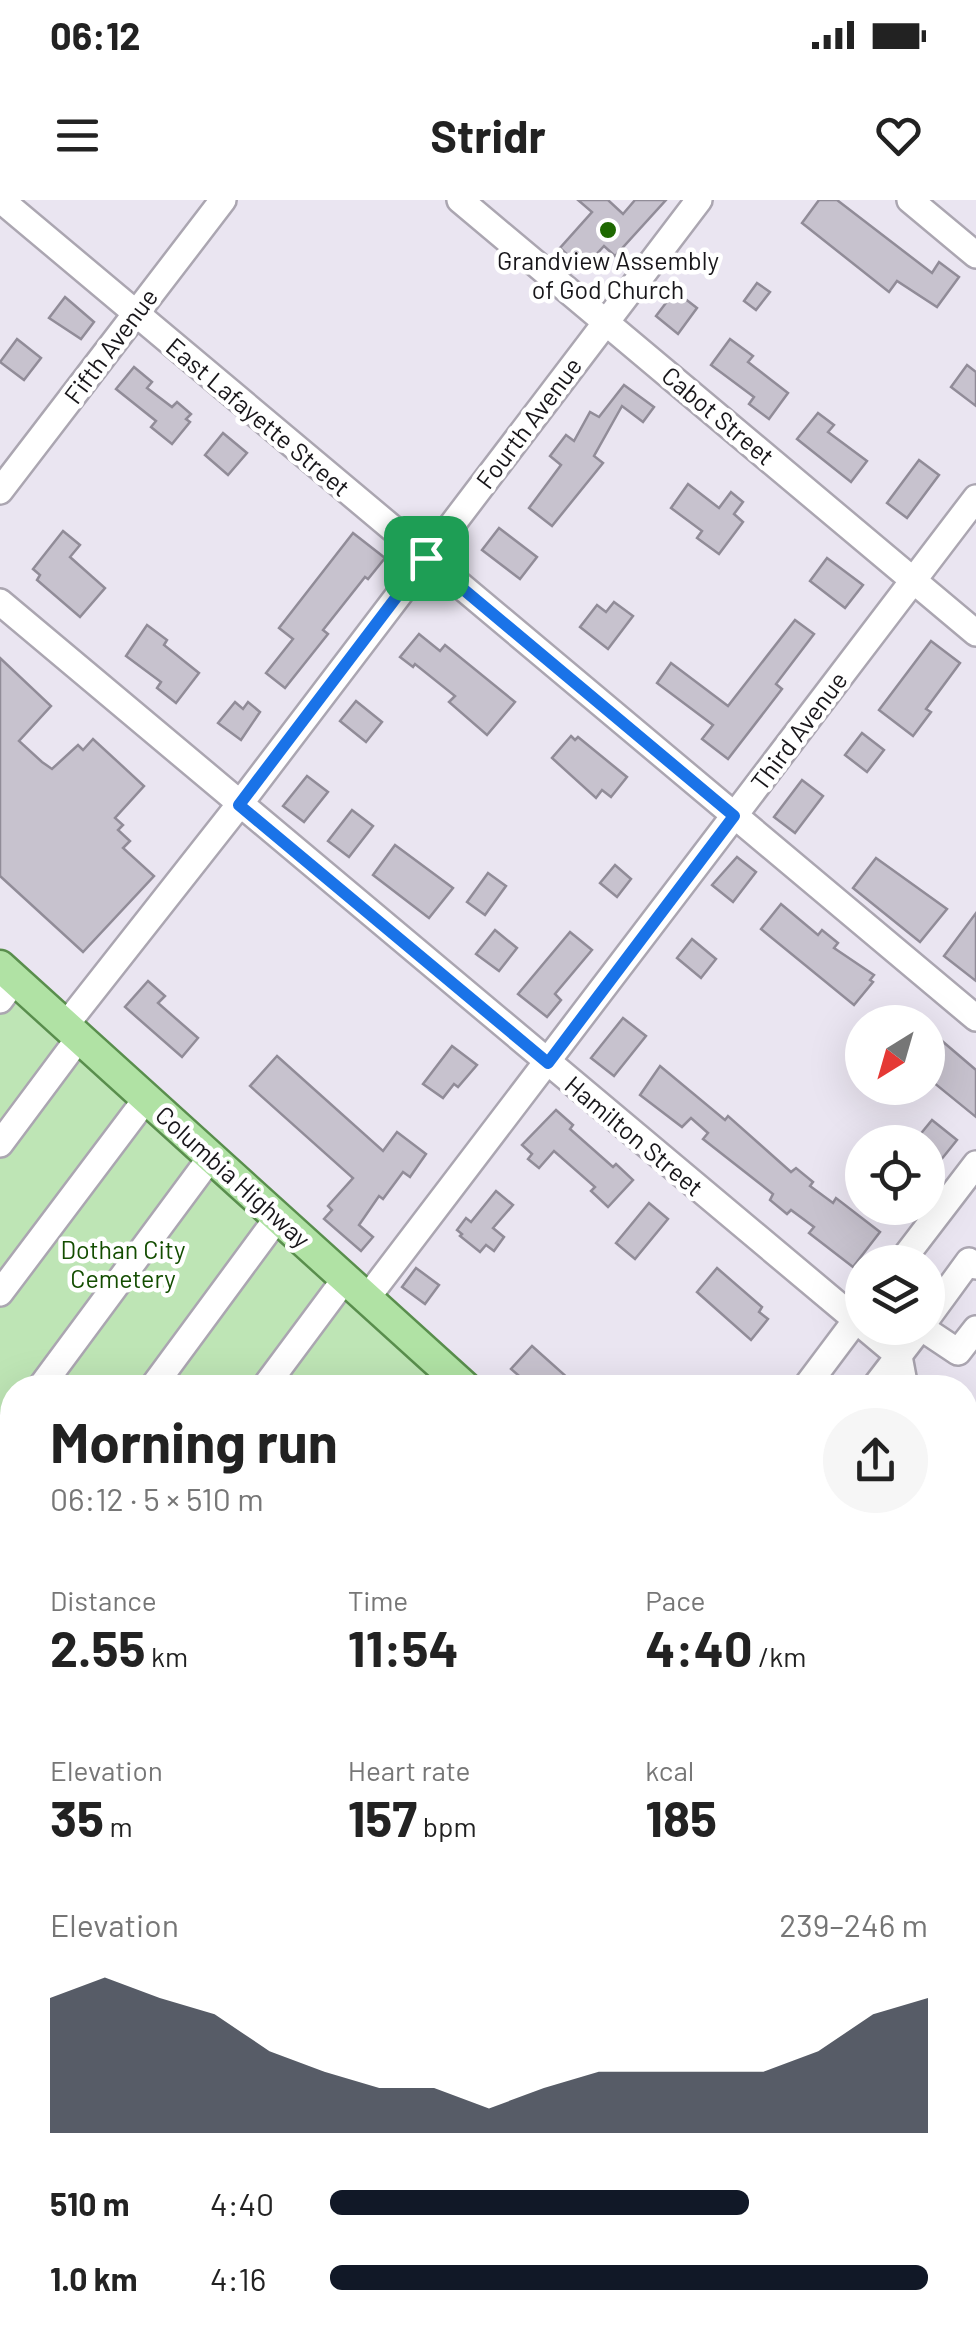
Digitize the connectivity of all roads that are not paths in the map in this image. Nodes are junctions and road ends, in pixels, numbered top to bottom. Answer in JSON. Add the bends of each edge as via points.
{"nodes":[{"id":1,"x":1,"y":200,"type":"edge"},
{"id":2,"x":223,"y":200,"type":"edge"},
{"id":3,"x":460,"y":200,"type":"edge"},
{"id":4,"x":699,"y":200,"type":"edge"},
{"id":5,"x":910,"y":200,"type":"edge"},
{"id":6,"x":976,"y":255,"type":"edge"},
{"id":7,"x":136,"y":314,"type":"junction"},
{"id":8,"x":605,"y":322,"type":"junction"},
{"id":9,"x":0,"y":491,"type":"edge"},
{"id":10,"x":976,"y":498,"type":"edge"},
{"id":11,"x":426,"y":558,"type":"junction"},
{"id":12,"x":914,"y":579,"type":"junction"},
{"id":13,"x":0,"y":602,"type":"edge"},
{"id":14,"x":976,"y":634,"type":"edge"},
{"id":15,"x":239,"y":805,"type":"junction"},
{"id":16,"x":734,"y":816,"type":"junction"},
{"id":17,"x":5,"y":982,"type":"edge"},
{"id":18,"x":976,"y":1018,"type":"edge"},
{"id":19,"x":72,"y":1032,"type":"junction"},
{"id":20,"x":548,"y":1063,"type":"junction"},
{"id":21,"x":146,"y":1098,"type":"junction"},
{"id":22,"x":0,"y":1144,"type":"edge"},
{"id":23,"x":211,"y":1157,"type":"junction"},
{"id":24,"x":976,"y":1164,"type":"edge"},
{"id":25,"x":278,"y":1217,"type":"junction"},
{"id":26,"x":914,"y":1245,"type":"edge"},
{"id":27,"x":976,"y":1266,"type":"edge"},
{"id":28,"x":356,"y":1288,"type":"junction"},
{"id":29,"x":945,"y":1293,"type":"edge"},
{"id":30,"x":0,"y":1294,"type":"edge"},
{"id":31,"x":845,"y":1306,"type":"edge"},
{"id":32,"x":976,"y":1329,"type":"edge"},
{"id":33,"x":845,"y":1335,"type":"edge"},
{"id":34,"x":945,"y":1344,"type":"edge"},
{"id":35,"x":888,"y":1345,"type":"edge"},
{"id":36,"x":908,"y":1345,"type":"edge"},
{"id":37,"x":899,"y":1356,"type":"junction"},
{"id":38,"x":50,"y":1375,"type":"edge"},
{"id":39,"x":162,"y":1375,"type":"edge"},
{"id":40,"x":276,"y":1375,"type":"edge"},
{"id":41,"x":447,"y":1375,"type":"edge"},
{"id":42,"x":815,"y":1375,"type":"edge"},
{"id":43,"x":884,"y":1375,"type":"edge"},
{"id":44,"x":903,"y":1375,"type":"edge"}],
"edges":[{"from":1,"to":7,"type":"street","name":"East Lafayette Street"},
{"from":2,"to":7,"type":"street","name":"Fifth Avenue"},
{"from":3,"to":8,"type":"street","name":"Cabot Street"},
{"from":4,"to":8,"type":"street","name":"Fourth Avenue"},
{"from":5,"to":6,"type":"street"},
{"from":7,"to":9,"type":"street","name":"Fifth Avenue"},
{"from":7,"to":11,"type":"street","name":"East Lafayette Street"},
{"from":8,"to":11,"type":"street","name":"Fourth Avenue"},
{"from":8,"to":12,"type":"street","name":"Cabot Street"},
{"from":10,"to":12,"type":"street","name":"Third Avenue"},
{"from":11,"to":15,"type":"street","name":"Fourth Avenue"},
{"from":11,"to":16,"type":"street","name":"East Lafayette Street"},
{"from":12,"to":14,"type":"street","name":"Cabot Street"},
{"from":12,"to":16,"type":"street","name":"Third Avenue"},
{"from":13,"to":15,"type":"street","name":"Hamilton Street"},
{"from":15,"to":19,"type":"street","name":"Fourth Avenue"},
{"from":15,"to":20,"type":"street","name":"Hamilton Street"},
{"from":16,"to":18,"type":"street","name":"East Lafayette Street"},
{"from":16,"to":20,"type":"street","name":"Third Avenue"},
{"from":17,"to":19,"type":"main road","name":"Columbia Highway"},
{"from":19,"to":21,"type":"main road","name":"Columbia Highway"},
{"from":19,"to":22,"type":"street","name":"Fourth Avenue"},
{"from":20,"to":28,"type":"street","name":"Third Avenue"},
{"from":20,"to":31,"type":"street","name":"Hamilton Street"},
{"from":21,"to":23,"type":"main road","name":"Columbia Highway"},
{"from":21,"to":30,"type":"street"},
{"from":23,"to":25,"type":"main road","name":"Columbia Highway"},
{"from":23,"to":38,"type":"street"},
{"from":24,"to":26,"type":"street"},
{"from":25,"to":28,"type":"main road","name":"Columbia Highway"},
{"from":25,"to":39,"type":"street"},
{"from":27,"to":29,"type":"street","via":[[969,1260]]},
{"from":28,"to":40,"type":"street","name":"Third Avenue"},
{"from":28,"to":41,"type":"main road","name":"Columbia Highway"},
{"from":32,"to":34,"type":"street","via":[[958,1352]]},
{"from":33,"to":42,"type":"street"},
{"from":35,"to":37,"type":"street","name":"Hamilton Street"},
{"from":36,"to":37,"type":"street"},
{"from":37,"to":43,"type":"street"},
{"from":37,"to":44,"type":"street"}]}
